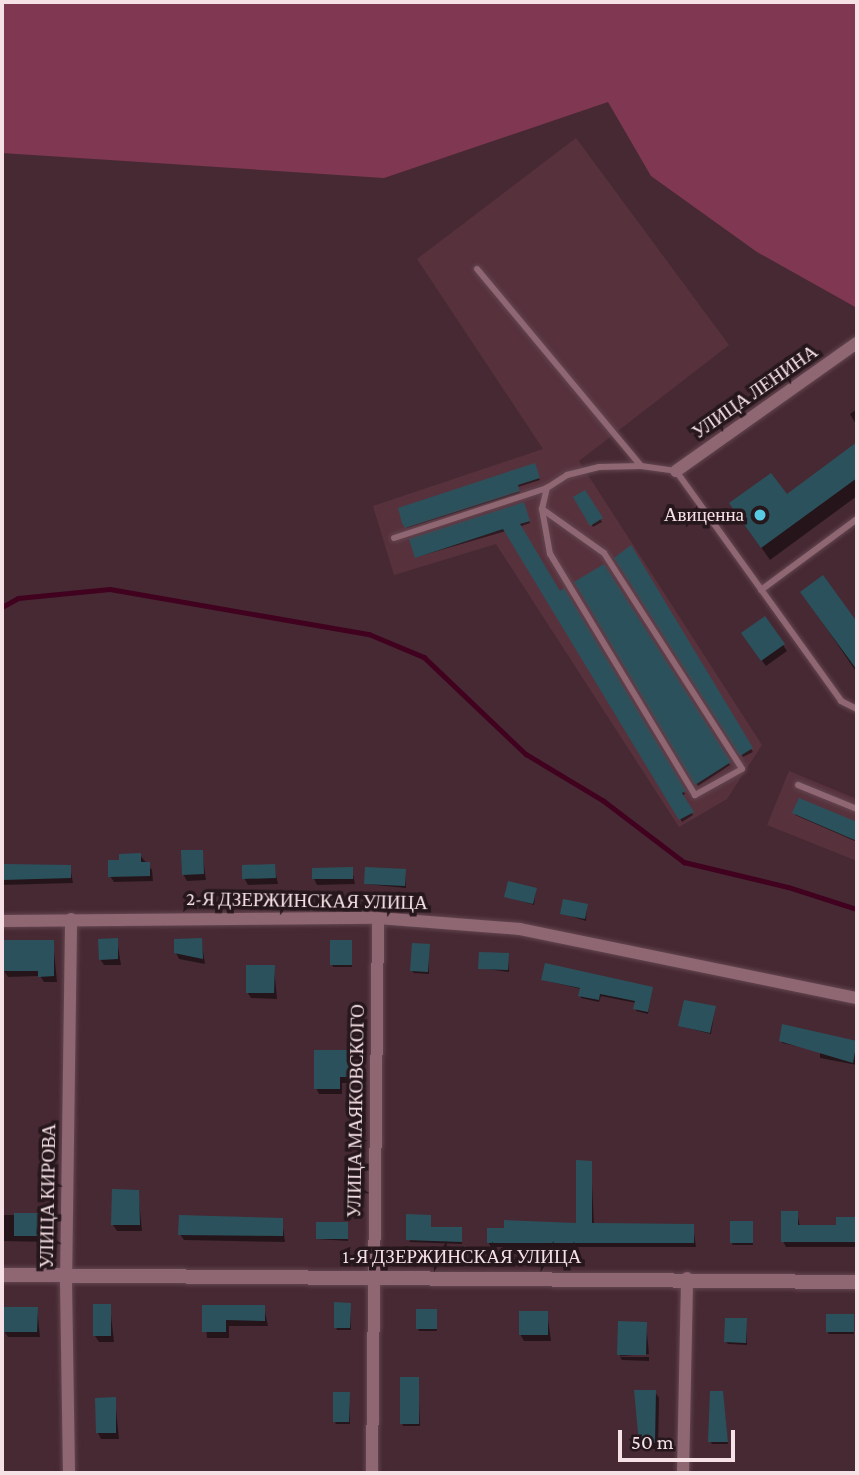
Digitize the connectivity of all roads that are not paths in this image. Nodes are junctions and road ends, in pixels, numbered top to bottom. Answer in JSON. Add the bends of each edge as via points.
{"nodes":[{"id":1,"x":477,"y":269,"type":"dead end"},
{"id":2,"x":857,"y":343,"type":"edge"},
{"id":3,"x":641,"y":466,"type":"junction"},
{"id":4,"x":676,"y":471,"type":"junction"},
{"id":5,"x":547,"y":488,"type":"junction"},
{"id":6,"x":542,"y":509,"type":"junction"},
{"id":7,"x":857,"y":519,"type":"edge"},
{"id":8,"x":394,"y":538,"type":"dead end"},
{"id":9,"x":761,"y":590,"type":"junction"},
{"id":10,"x":857,"y":709,"type":"edge"},
{"id":11,"x":797,"y":785,"type":"dead end"},
{"id":12,"x":857,"y":809,"type":"edge"},
{"id":13,"x":377,"y":918,"type":"junction"},
{"id":14,"x":71,"y":919,"type":"junction"},
{"id":15,"x":2,"y":920,"type":"edge"},
{"id":16,"x":857,"y":998,"type":"edge"},
{"id":17,"x":2,"y":1275,"type":"edge"},
{"id":18,"x":66,"y":1275,"type":"junction"},
{"id":19,"x":373,"y":1276,"type":"junction"},
{"id":20,"x":687,"y":1278,"type":"junction"},
{"id":21,"x":857,"y":1282,"type":"edge"},
{"id":22,"x":69,"y":1473,"type":"edge"},
{"id":23,"x":372,"y":1473,"type":"edge"},
{"id":24,"x":683,"y":1473,"type":"edge"}],
"edges":[{"from":1,"to":3,"type":"lane"},
{"from":2,"to":4,"type":"street","name":"УЛИЦА ЛЕНИНА"},
{"from":3,"to":4,"type":"lane"},
{"from":3,"to":5,"type":"lane","via":[[599,467],[567,475]]},
{"from":4,"to":9,"type":"lane"},
{"from":5,"to":6,"type":"lane"},
{"from":5,"to":8,"type":"lane"},
{"from":6,"to":6,"type":"lane","via":[[550,555],[695,795],[742,769],[604,553]]},
{"from":7,"to":9,"type":"lane"},
{"from":9,"to":10,"type":"lane","via":[[841,701]]},
{"from":11,"to":12,"type":"lane"},
{"from":13,"to":14,"type":"street","name":"2-Я ДЗЕРЖИНСКАЯ УЛИЦА"},
{"from":13,"to":16,"type":"street","name":"2-Я ДЗЕРЖИНСКАЯ УЛИЦА","via":[[520,929]]},
{"from":13,"to":19,"type":"street","name":"УЛИЦА МАЯКОВСКОГО"},
{"from":14,"to":15,"type":"street","name":"2-Я ДЗЕРЖИНСКАЯ УЛИЦА"},
{"from":14,"to":18,"type":"street","name":"УЛИЦА КИРОВА"},
{"from":17,"to":18,"type":"street","name":"1-Я ДЗЕРЖИНСКАЯ УЛИЦА"},
{"from":18,"to":19,"type":"street","name":"1-Я ДЗЕРЖИНСКАЯ УЛИЦА"},
{"from":18,"to":22,"type":"street","name":"УЛИЦА КИРОВА"},
{"from":19,"to":20,"type":"street","name":"1-Я ДЗЕРЖИНСКАЯ УЛИЦА"},
{"from":19,"to":23,"type":"street","name":"УЛИЦА МАЯКОВСКОГО"},
{"from":20,"to":21,"type":"street","name":"1-Я ДЗЕРЖИНСКАЯ УЛИЦА"},
{"from":20,"to":24,"type":"street"}]}
